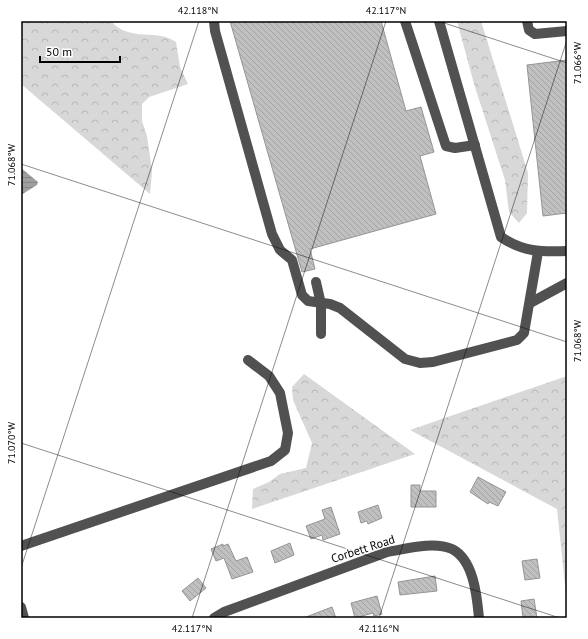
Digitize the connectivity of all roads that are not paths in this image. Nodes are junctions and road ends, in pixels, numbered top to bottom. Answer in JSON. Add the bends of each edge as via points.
{"nodes":[{"id":1,"x":214,"y":21,"type":"edge"},
{"id":2,"x":405,"y":21,"type":"edge"},
{"id":3,"x":439,"y":21,"type":"edge"},
{"id":4,"x":527,"y":21,"type":"edge"},
{"id":5,"x":567,"y":31,"type":"edge"},
{"id":6,"x":475,"y":145,"type":"junction"},
{"id":7,"x":538,"y":252,"type":"junction"},
{"id":8,"x":567,"y":252,"type":"edge"},
{"id":9,"x":316,"y":282,"type":"dead end"},
{"id":10,"x":567,"y":283,"type":"edge"},
{"id":11,"x":530,"y":303,"type":"junction"},
{"id":12,"x":321,"y":304,"type":"junction"},
{"id":13,"x":322,"y":334,"type":"dead end"},
{"id":14,"x":248,"y":360,"type":"dead end"},
{"id":15,"x":21,"y":546,"type":"edge"},
{"id":16,"x":21,"y":607,"type":"edge"},
{"id":17,"x":24,"y":618,"type":"edge"},
{"id":18,"x":214,"y":618,"type":"edge"},
{"id":19,"x":479,"y":618,"type":"edge"}],
"edges":[{"from":1,"to":12,"type":"street","via":[[272,234],[280,250],[292,260],[302,295],[308,301]]},
{"from":2,"to":6,"type":"street","via":[[446,146],[455,148]]},
{"from":3,"to":6,"type":"street"},
{"from":4,"to":5,"type":"street","via":[[529,30],[535,34]]},
{"from":6,"to":7,"type":"street","via":[[501,237],[514,246]]},
{"from":7,"to":8,"type":"street"},
{"from":7,"to":11,"type":"street"},
{"from":9,"to":12,"type":"street"},
{"from":10,"to":11,"type":"street"},
{"from":11,"to":12,"type":"street","via":[[524,333],[517,340],[433,362],[420,363],[405,359],[340,308]]},
{"from":12,"to":13,"type":"street"},
{"from":14,"to":15,"type":"street","via":[[269,376],[280,393],[288,433],[285,450],[271,461]]},
{"from":16,"to":17,"type":"street"},
{"from":18,"to":19,"type":"street","name":"Corbett Road","via":[[224,612],[387,552],[434,546],[452,549],[468,567],[473,576]]}]}
